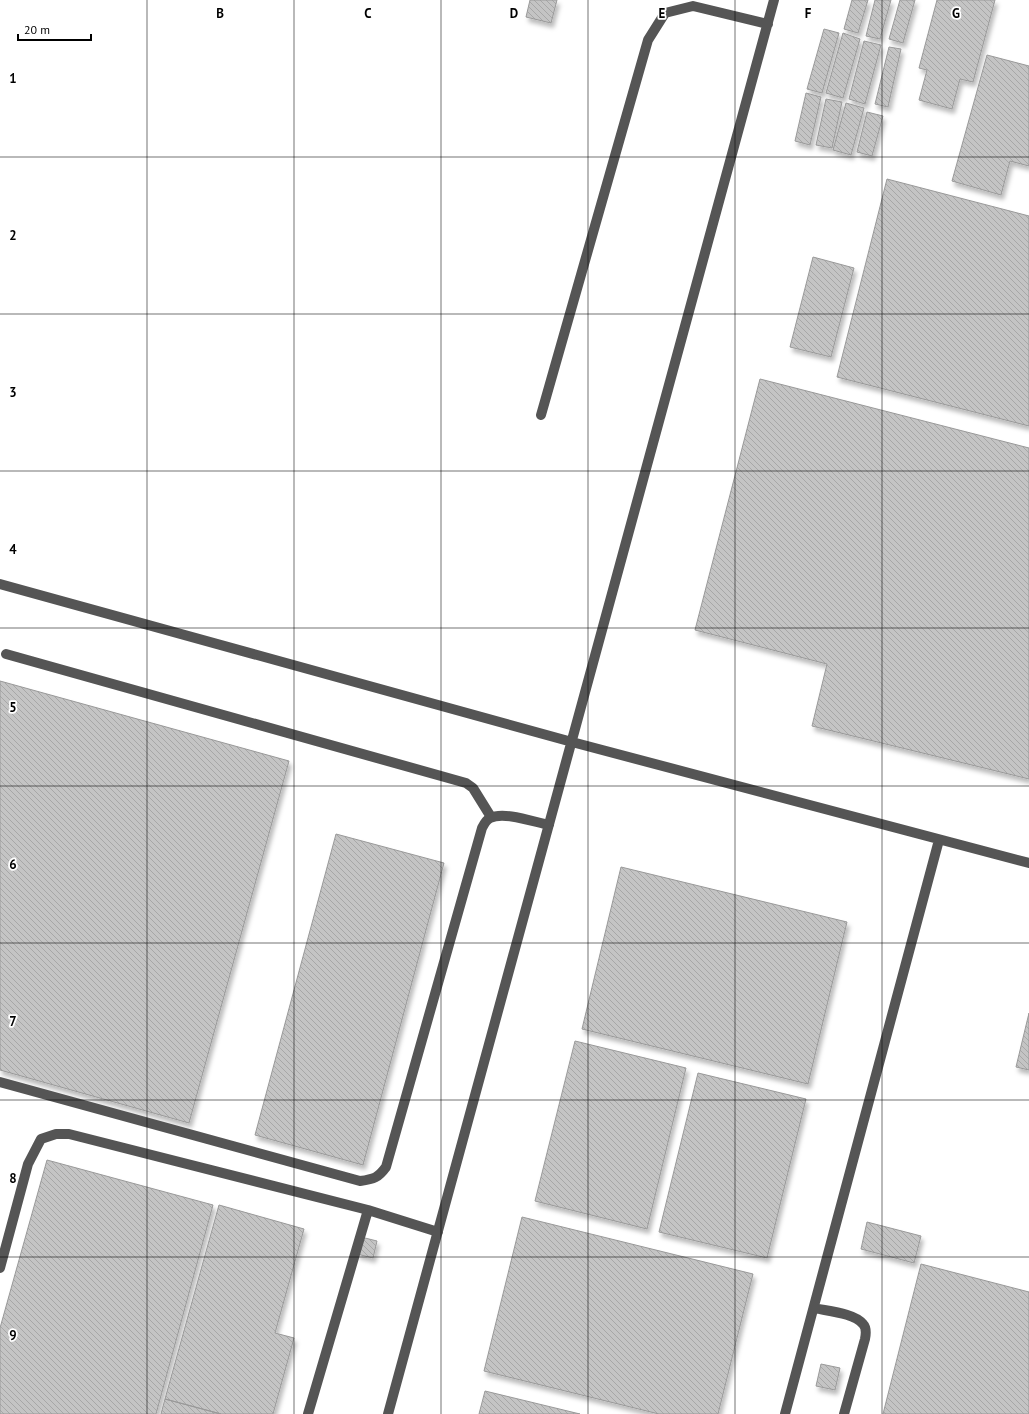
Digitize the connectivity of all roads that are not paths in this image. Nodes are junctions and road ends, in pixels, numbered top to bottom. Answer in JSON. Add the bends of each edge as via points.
{"nodes":[{"id":1,"x":774,"y":0,"type":"edge"},
{"id":2,"x":768,"y":24,"type":"junction"},
{"id":3,"x":542,"y":415,"type":"dead end"},
{"id":4,"x":0,"y":584,"type":"edge"},
{"id":5,"x":6,"y":654,"type":"dead end"},
{"id":6,"x":572,"y":742,"type":"junction"},
{"id":7,"x":491,"y":817,"type":"junction"},
{"id":8,"x":549,"y":825,"type":"junction"},
{"id":9,"x":939,"y":840,"type":"junction"},
{"id":10,"x":1029,"y":863,"type":"edge"},
{"id":11,"x":0,"y":1082,"type":"edge"},
{"id":12,"x":368,"y":1210,"type":"junction"},
{"id":13,"x":438,"y":1232,"type":"junction"},
{"id":14,"x":0,"y":1268,"type":"edge"},
{"id":15,"x":814,"y":1308,"type":"junction"},
{"id":16,"x":308,"y":1414,"type":"edge"},
{"id":17,"x":388,"y":1414,"type":"edge"},
{"id":18,"x":785,"y":1414,"type":"edge"},
{"id":19,"x":844,"y":1414,"type":"edge"}],
"edges":[{"from":1,"to":2,"type":"street"},
{"from":2,"to":3,"type":"street","via":[[693,6],[665,12],[648,40]]},
{"from":2,"to":6,"type":"street"},
{"from":4,"to":6,"type":"street"},
{"from":5,"to":7,"type":"street","via":[[466,783],[473,788]]},
{"from":6,"to":8,"type":"street"},
{"from":6,"to":9,"type":"street"},
{"from":7,"to":8,"type":"street","via":[[505,816]]},
{"from":7,"to":11,"type":"street","via":[[482,828],[386,1166],[380,1175],[373,1179],[360,1180]]},
{"from":8,"to":13,"type":"street"},
{"from":9,"to":10,"type":"street"},
{"from":9,"to":15,"type":"street"},
{"from":12,"to":13,"type":"street"},
{"from":12,"to":14,"type":"street","via":[[69,1134],[56,1134],[41,1139],[28,1164]]},
{"from":12,"to":16,"type":"street"},
{"from":13,"to":17,"type":"street"},
{"from":15,"to":18,"type":"street"},
{"from":15,"to":19,"type":"street","via":[[852,1316],[864,1325],[866,1331]]}]}
